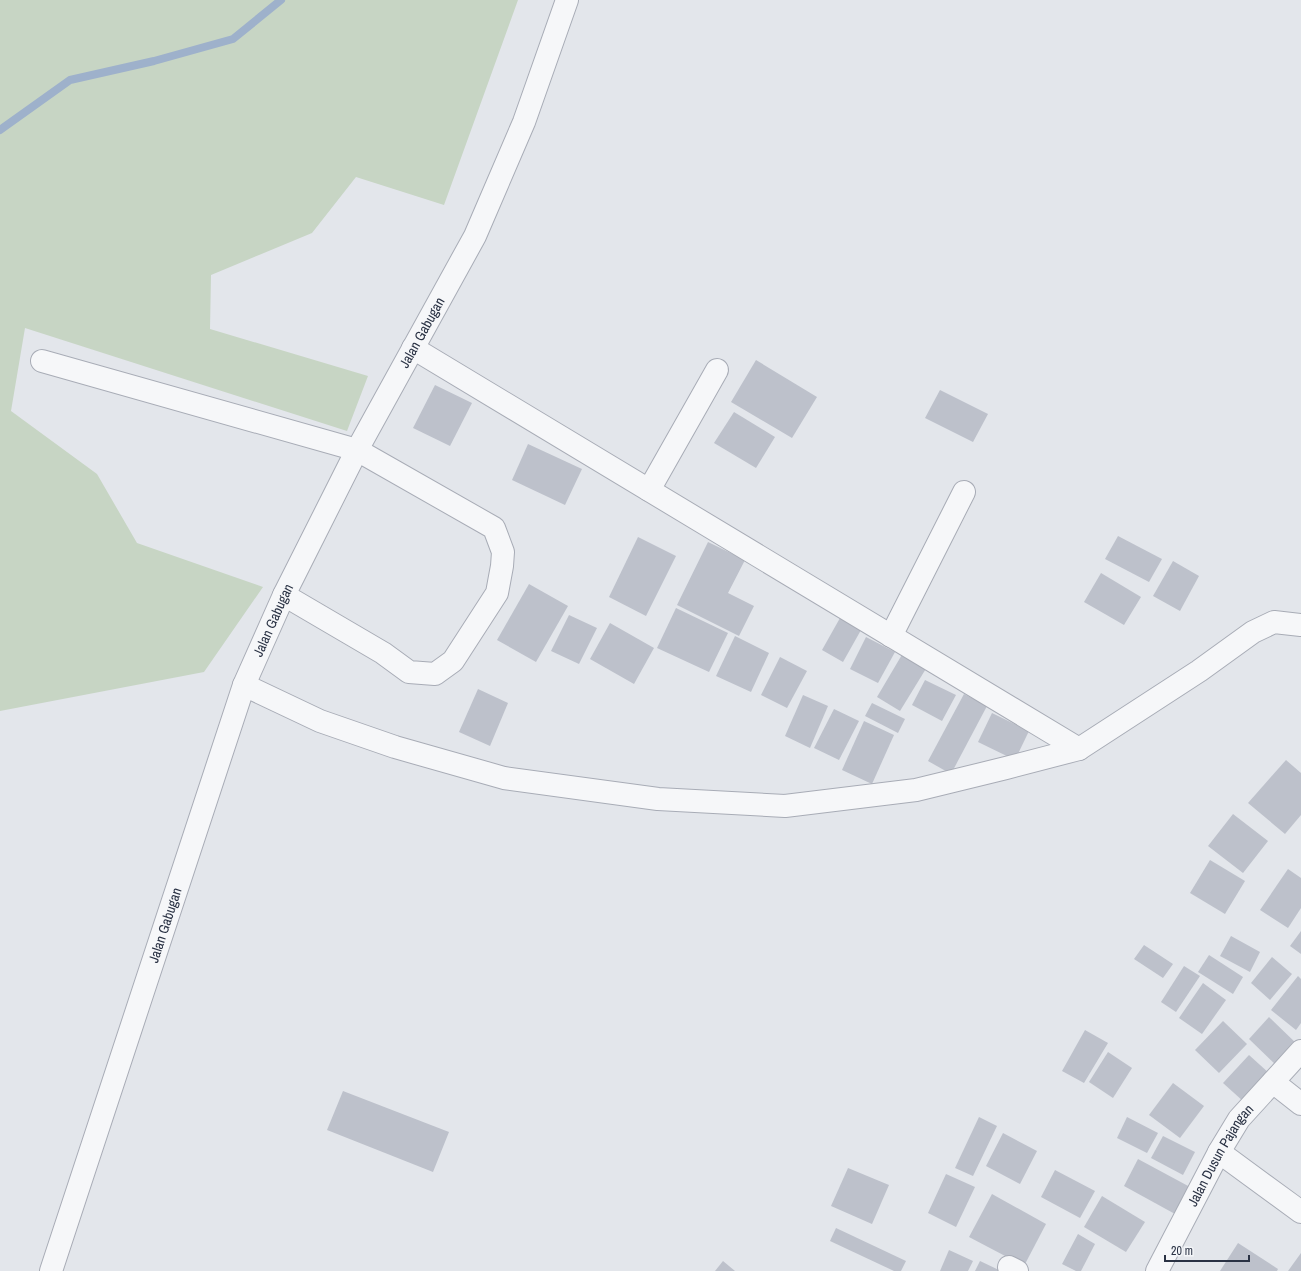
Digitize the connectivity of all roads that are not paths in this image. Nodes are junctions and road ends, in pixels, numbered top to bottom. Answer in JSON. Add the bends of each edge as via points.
{"nodes":[{"id":1,"x":567,"y":0,"type":"edge"},
{"id":2,"x":413,"y":348,"type":"junction"},
{"id":3,"x":42,"y":361,"type":"dead end"},
{"id":4,"x":717,"y":370,"type":"dead end"},
{"id":5,"x":357,"y":450,"type":"junction"},
{"id":6,"x":650,"y":490,"type":"junction"},
{"id":7,"x":964,"y":492,"type":"dead end"},
{"id":8,"x":284,"y":595,"type":"junction"},
{"id":9,"x":1301,"y":625,"type":"edge"},
{"id":10,"x":891,"y":636,"type":"junction"},
{"id":11,"x":244,"y":685,"type":"junction"},
{"id":12,"x":1079,"y":748,"type":"junction"},
{"id":13,"x":1301,"y":1051,"type":"edge"},
{"id":14,"x":1273,"y":1082,"type":"junction"},
{"id":15,"x":1301,"y":1104,"type":"edge"},
{"id":16,"x":1219,"y":1152,"type":"junction"},
{"id":17,"x":1301,"y":1212,"type":"edge"},
{"id":18,"x":51,"y":1271,"type":"edge"},
{"id":19,"x":1157,"y":1271,"type":"edge"}],
"edges":[{"from":1,"to":2,"type":"street","name":"Jalan Gabugan","via":[[524,122],[475,236]]},
{"from":2,"to":5,"type":"street","name":"Jalan Gabugan"},
{"from":2,"to":6,"type":"street"},
{"from":3,"to":5,"type":"street"},
{"from":4,"to":6,"type":"street"},
{"from":5,"to":8,"type":"street","name":"Jalan Gabugan"},
{"from":5,"to":8,"type":"street","via":[[494,528],[503,552],[497,593],[453,661],[435,674],[409,672],[383,653]]},
{"from":6,"to":10,"type":"street"},
{"from":7,"to":10,"type":"street"},
{"from":8,"to":11,"type":"street","name":"Jalan Gabugan"},
{"from":9,"to":12,"type":"street","via":[[1274,622],[1253,632],[1199,671]]},
{"from":10,"to":12,"type":"street"},
{"from":11,"to":12,"type":"street","via":[[320,721],[395,747],[504,778],[658,799],[786,806],[886,794],[916,790]]},
{"from":11,"to":18,"type":"street","name":"Jalan Gabugan"},
{"from":13,"to":14,"type":"street","name":"Jalan Dusun Pajangan"},
{"from":14,"to":15,"type":"street"},
{"from":14,"to":16,"type":"street","name":"Jalan Dusun Pajangan","via":[[1239,1119]]},
{"from":16,"to":17,"type":"street"},
{"from":16,"to":19,"type":"street","name":"Jalan Dusun Pajangan"}]}
